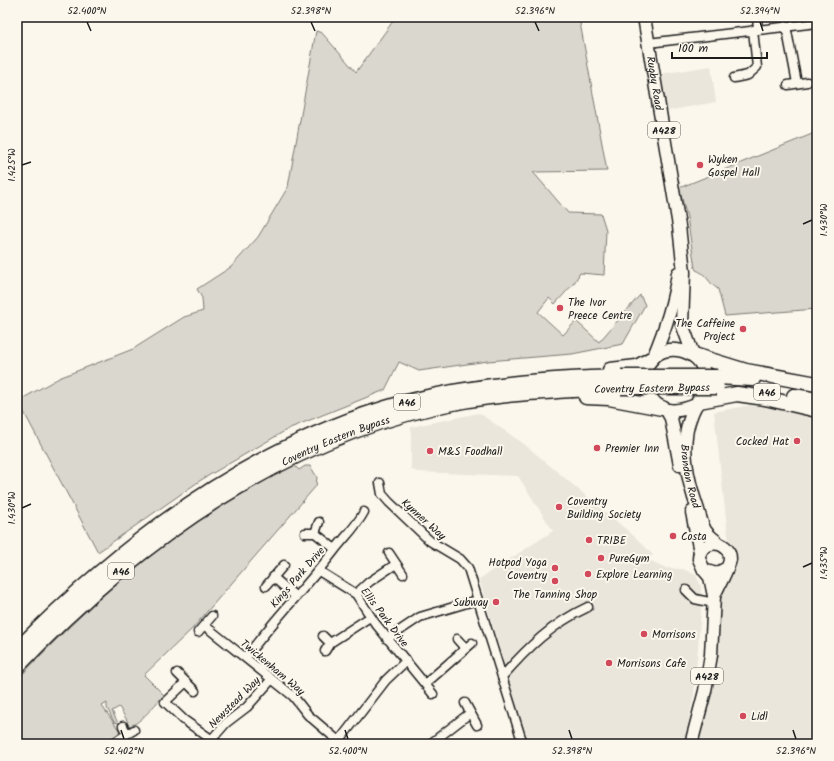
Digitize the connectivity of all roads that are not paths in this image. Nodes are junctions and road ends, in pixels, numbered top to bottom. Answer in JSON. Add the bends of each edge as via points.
{"nodes":[{"id":1,"x":644,"y":17,"type":"edge"},
{"id":2,"x":756,"y":17,"type":"edge"},
{"id":3,"x":817,"y":23,"type":"edge"},
{"id":4,"x":786,"y":26,"type":"junction"},
{"id":5,"x":756,"y":30,"type":"junction"},
{"id":6,"x":648,"y":44,"type":"junction"},
{"id":7,"x":734,"y":78,"type":"dead end"},
{"id":8,"x":807,"y":82,"type":"dead end"},
{"id":9,"x":797,"y":83,"type":"junction"},
{"id":10,"x":788,"y":85,"type":"dead end"},
{"id":11,"x":681,"y":244,"type":"junction"},
{"id":12,"x":694,"y":355,"type":"junction"},
{"id":13,"x":652,"y":359,"type":"junction"},
{"id":14,"x":621,"y":382,"type":"junction"},
{"id":15,"x":717,"y":382,"type":"junction"},
{"id":16,"x":817,"y":384,"type":"edge"},
{"id":17,"x":817,"y":389,"type":"edge"},
{"id":18,"x":817,"y":400,"type":"edge"},
{"id":19,"x":699,"y":403,"type":"junction"},
{"id":20,"x":664,"y":408,"type":"junction"},
{"id":21,"x":817,"y":410,"type":"edge"},
{"id":22,"x":380,"y":483,"type":"dead end"},
{"id":23,"x":236,"y":488,"type":"junction"},
{"id":24,"x":211,"y":490,"type":"junction"},
{"id":25,"x":364,"y":512,"type":"dead end"},
{"id":26,"x":319,"y":522,"type":"dead end"},
{"id":27,"x":305,"y":533,"type":"dead end"},
{"id":28,"x":315,"y":533,"type":"junction"},
{"id":29,"x":718,"y":544,"type":"junction"},
{"id":30,"x":335,"y":549,"type":"junction"},
{"id":31,"x":700,"y":552,"type":"junction"},
{"id":32,"x":388,"y":553,"type":"dead end"},
{"id":33,"x":396,"y":564,"type":"junction"},
{"id":34,"x":284,"y":565,"type":"dead end"},
{"id":35,"x":726,"y":568,"type":"junction"},
{"id":36,"x":704,"y":570,"type":"junction"},
{"id":37,"x":320,"y":571,"type":"junction"},
{"id":38,"x":403,"y":574,"type":"dead end"},
{"id":39,"x":273,"y":577,"type":"junction"},
{"id":40,"x":266,"y":586,"type":"dead end"},
{"id":41,"x":686,"y":590,"type":"dead end"},
{"id":42,"x":356,"y":594,"type":"junction"},
{"id":43,"x":296,"y":597,"type":"junction"},
{"id":44,"x":477,"y":600,"type":"junction"},
{"id":45,"x":714,"y":600,"type":"junction"},
{"id":46,"x":588,"y":607,"type":"dead end"},
{"id":47,"x":212,"y":616,"type":"dead end"},
{"id":48,"x":370,"y":618,"type":"junction"},
{"id":49,"x":204,"y":625,"type":"junction"},
{"id":50,"x":198,"y":632,"type":"dead end"},
{"id":51,"x":323,"y":636,"type":"dead end"},
{"id":52,"x":387,"y":639,"type":"junction"},
{"id":53,"x":457,"y":639,"type":"dead end"},
{"id":54,"x":330,"y":643,"type":"junction"},
{"id":55,"x":472,"y":643,"type":"dead end"},
{"id":56,"x":465,"y":648,"type":"junction"},
{"id":57,"x":17,"y":650,"type":"edge"},
{"id":58,"x":325,"y":651,"type":"dead end"},
{"id":59,"x":246,"y":657,"type":"junction"},
{"id":60,"x":405,"y":662,"type":"junction"},
{"id":61,"x":17,"y":667,"type":"edge"},
{"id":62,"x":177,"y":673,"type":"dead end"},
{"id":63,"x":502,"y":676,"type":"junction"},
{"id":64,"x":271,"y":680,"type":"junction"},
{"id":65,"x":186,"y":682,"type":"junction"},
{"id":66,"x":425,"y":684,"type":"junction"},
{"id":67,"x":195,"y":691,"type":"dead end"},
{"id":68,"x":433,"y":694,"type":"dead end"},
{"id":69,"x":465,"y":703,"type":"dead end"},
{"id":70,"x":470,"y":713,"type":"junction"},
{"id":71,"x":477,"y":725,"type":"dead end"},
{"id":72,"x":123,"y":726,"type":"dead end"},
{"id":73,"x":215,"y":741,"type":"edge"},
{"id":74,"x":341,"y":743,"type":"edge"},
{"id":75,"x":112,"y":744,"type":"edge"},
{"id":76,"x":430,"y":744,"type":"edge"},
{"id":77,"x":523,"y":744,"type":"edge"},
{"id":78,"x":692,"y":744,"type":"edge"}],
"edges":[{"from":1,"to":6,"type":"main road","name":"Rugby Road","number":"A428"},
{"from":2,"to":5,"type":"street"},
{"from":3,"to":4,"type":"street"},
{"from":4,"to":5,"type":"street"},
{"from":4,"to":9,"type":"street"},
{"from":5,"to":6,"type":"street"},
{"from":5,"to":7,"type":"street","via":[[757,67],[748,75]]},
{"from":6,"to":11,"type":"main road","name":"Rugby Road","number":"A428","via":[[673,183]]},
{"from":8,"to":9,"type":"street"},
{"from":9,"to":10,"type":"street"},
{"from":11,"to":12,"type":"main road","name":"Rugby Road","number":"A428","via":[[684,272],[682,324]]},
{"from":11,"to":13,"type":"main road","name":"Rugby Road","number":"A428","via":[[672,304],[664,333]]},
{"from":12,"to":13,"type":"main road","via":[[679,350],[668,350]]},
{"from":12,"to":16,"type":"highway","via":[[746,371]]},
{"from":12,"to":19,"type":"main road","via":[[704,371],[705,383]]},
{"from":13,"to":20,"type":"main road","via":[[645,373],[645,383],[651,398]]},
{"from":13,"to":24,"type":"highway","via":[[637,368],[626,370],[568,370],[517,375],[458,384],[402,397],[308,430],[243,463]]},
{"from":14,"to":15,"type":"highway","name":"Coventry Eastern Bypass","number":"A46","bridge":true},
{"from":14,"to":23,"type":"highway","name":"Coventry Eastern Bypass","number":"A46","via":[[463,401],[422,410],[342,436],[282,463]]},
{"from":14,"to":24,"type":"highway","name":"Coventry Eastern Bypass","number":"A46","via":[[519,382],[404,403],[310,436]]},
{"from":15,"to":17,"type":"highway","name":"Coventry Eastern Bypass","number":"A46","via":[[751,378]]},
{"from":15,"to":18,"type":"highway","name":"Coventry Eastern Bypass","number":"A46"},
{"from":19,"to":20,"type":"main road","via":[[679,410]]},
{"from":19,"to":21,"type":"highway","via":[[737,394]]},
{"from":19,"to":29,"type":"main road","name":"Brandon Road","via":[[691,415],[686,433],[688,476],[705,531]]},
{"from":20,"to":23,"type":"highway","via":[[609,398],[567,396],[484,404],[426,416],[346,441]]},
{"from":20,"to":31,"type":"main road","name":"Brandon Road","via":[[671,418]]},
{"from":22,"to":44,"type":"street","name":"Kynner Way","via":[[382,494],[406,519],[430,541],[464,564],[470,573]]},
{"from":23,"to":61,"type":"highway","name":"Coventry Eastern Bypass","number":"A46","via":[[194,514],[108,581]]},
{"from":24,"to":57,"type":"highway","name":"Coventry Eastern Bypass","number":"A46","via":[[124,553],[63,605]]},
{"from":25,"to":30,"type":"street","name":"Kings Park Drive","via":[[359,522]]},
{"from":26,"to":28,"type":"street"},
{"from":27,"to":28,"type":"street"},
{"from":28,"to":30,"type":"street"},
{"from":29,"to":31,"type":"main road","via":[[707,545]]},
{"from":29,"to":35,"type":"main road","via":[[726,548],[729,555]]},
{"from":30,"to":37,"type":"street","name":"Kings Park Drive"},
{"from":31,"to":36,"type":"main road","via":[[699,563]]},
{"from":32,"to":33,"type":"street"},
{"from":33,"to":38,"type":"street"},
{"from":33,"to":42,"type":"street"},
{"from":34,"to":39,"type":"street"},
{"from":35,"to":36,"type":"main road","via":[[716,574]]},
{"from":35,"to":45,"type":"main road","number":"A428"},
{"from":36,"to":45,"type":"main road","number":"A428","via":[[710,577]]},
{"from":37,"to":42,"type":"street","name":"Ellis Park Drive"},
{"from":37,"to":43,"type":"street","name":"Kings Park Drive"},
{"from":39,"to":40,"type":"street"},
{"from":39,"to":43,"type":"street"},
{"from":41,"to":45,"type":"street","via":[[695,598]]},
{"from":42,"to":48,"type":"street","name":"Ellis Park Drive"},
{"from":43,"to":59,"type":"street","name":"Kings Park Drive","via":[[273,621]]},
{"from":44,"to":52,"type":"street","via":[[420,617]]},
{"from":44,"to":63,"type":"street","name":"Kynner Way"},
{"from":45,"to":78,"type":"main road","number":"A428","via":[[711,655]]},
{"from":46,"to":63,"type":"street","via":[[550,628]]},
{"from":47,"to":49,"type":"street"},
{"from":48,"to":52,"type":"street","name":"Ellis Park Drive"},
{"from":48,"to":54,"type":"street"},
{"from":49,"to":50,"type":"street"},
{"from":49,"to":59,"type":"street","name":"Twickenham Way"},
{"from":51,"to":54,"type":"street"},
{"from":52,"to":60,"type":"street","name":"Ellis Park Drive"},
{"from":53,"to":56,"type":"street"},
{"from":54,"to":58,"type":"street"},
{"from":55,"to":56,"type":"street"},
{"from":56,"to":66,"type":"street"},
{"from":59,"to":64,"type":"street","name":"Twickenham Way"},
{"from":60,"to":66,"type":"street","name":"Ellis Park Drive"},
{"from":60,"to":74,"type":"street","via":[[382,684]]},
{"from":62,"to":65,"type":"street"},
{"from":63,"to":77,"type":"street","name":"Kynner Way"},
{"from":64,"to":73,"type":"street","name":"Newstead Way","via":[[247,707],[226,723]]},
{"from":64,"to":74,"type":"street","name":"Twickenham Way","via":[[293,696],[308,715]]},
{"from":65,"to":67,"type":"street"},
{"from":65,"to":73,"type":"street","via":[[165,702],[184,720]]},
{"from":66,"to":68,"type":"street","name":"Ellis Park Drive"},
{"from":69,"to":70,"type":"street"},
{"from":70,"to":71,"type":"street"},
{"from":70,"to":76,"type":"street"},
{"from":72,"to":75,"type":"street","via":[[131,732]]}]}
